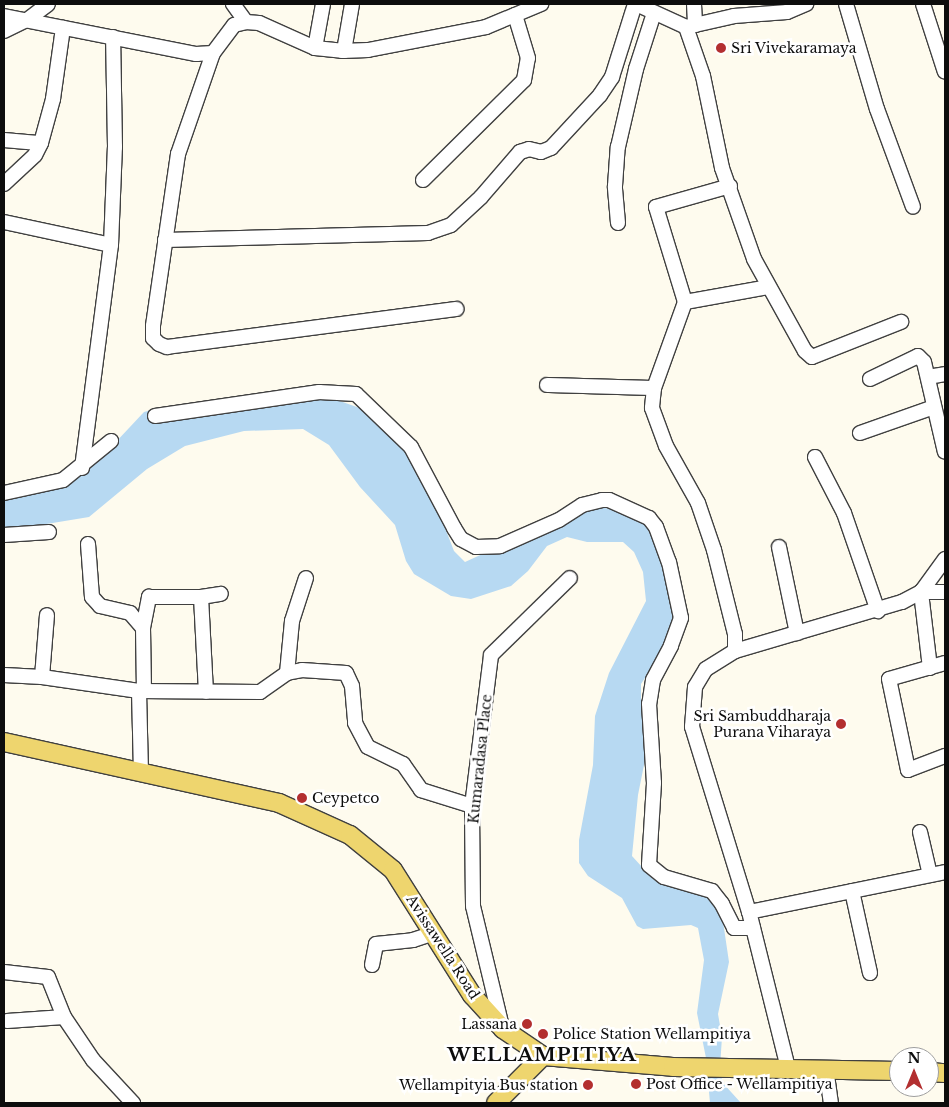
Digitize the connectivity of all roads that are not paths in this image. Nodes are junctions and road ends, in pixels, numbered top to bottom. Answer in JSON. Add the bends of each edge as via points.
{"nodes":[{"id":1,"x":48,"y":4,"type":"edge"},
{"id":2,"x":233,"y":4,"type":"edge"},
{"id":3,"x":323,"y":4,"type":"edge"},
{"id":4,"x":352,"y":4,"type":"edge"},
{"id":5,"x":540,"y":4,"type":"edge"},
{"id":6,"x":635,"y":4,"type":"edge"},
{"id":7,"x":694,"y":4,"type":"edge"},
{"id":8,"x":806,"y":4,"type":"edge"},
{"id":9,"x":846,"y":4,"type":"edge"},
{"id":10,"x":923,"y":4,"type":"edge"},
{"id":11,"x":654,"y":13,"type":"junction"},
{"id":12,"x":516,"y":15,"type":"junction"},
{"id":13,"x":4,"y":16,"type":"edge"},
{"id":14,"x":27,"y":20,"type":"junction"},
{"id":15,"x":246,"y":22,"type":"junction"},
{"id":16,"x":690,"y":26,"type":"junction"},
{"id":17,"x":63,"y":28,"type":"junction"},
{"id":18,"x":4,"y":31,"type":"edge"},
{"id":19,"x":113,"y":37,"type":"junction"},
{"id":20,"x":315,"y":48,"type":"junction"},
{"id":21,"x":344,"y":51,"type":"junction"},
{"id":22,"x":213,"y":53,"type":"junction"},
{"id":23,"x":945,"y":72,"type":"edge"},
{"id":24,"x":4,"y":140,"type":"edge"},
{"id":25,"x":41,"y":143,"type":"junction"},
{"id":26,"x":423,"y":180,"type":"dead end"},
{"id":27,"x":4,"y":184,"type":"edge"},
{"id":28,"x":730,"y":186,"type":"junction"},
{"id":29,"x":913,"y":207,"type":"dead end"},
{"id":30,"x":4,"y":222,"type":"edge"},
{"id":31,"x":618,"y":223,"type":"dead end"},
{"id":32,"x":165,"y":240,"type":"junction"},
{"id":33,"x":111,"y":245,"type":"junction"},
{"id":34,"x":768,"y":287,"type":"junction"},
{"id":35,"x":685,"y":302,"type":"junction"},
{"id":36,"x":456,"y":309,"type":"dead end"},
{"id":37,"x":902,"y":322,"type":"dead end"},
{"id":38,"x":945,"y":374,"type":"edge"},
{"id":39,"x":928,"y":377,"type":"junction"},
{"id":40,"x":870,"y":379,"type":"dead end"},
{"id":41,"x":547,"y":386,"type":"dead end"},
{"id":42,"x":654,"y":388,"type":"junction"},
{"id":43,"x":934,"y":407,"type":"junction"},
{"id":44,"x":155,"y":416,"type":"dead end"},
{"id":45,"x":860,"y":433,"type":"dead end"},
{"id":46,"x":111,"y":441,"type":"dead end"},
{"id":47,"x":945,"y":452,"type":"edge"},
{"id":48,"x":815,"y":457,"type":"dead end"},
{"id":49,"x":82,"y":468,"type":"junction"},
{"id":50,"x":4,"y":493,"type":"edge"},
{"id":51,"x":49,"y":532,"type":"dead end"},
{"id":52,"x":4,"y":535,"type":"edge"},
{"id":53,"x":88,"y":544,"type":"dead end"},
{"id":54,"x":780,"y":547,"type":"dead end"},
{"id":55,"x":945,"y":559,"type":"edge"},
{"id":56,"x":306,"y":578,"type":"dead end"},
{"id":57,"x":570,"y":578,"type":"dead end"},
{"id":58,"x":921,"y":592,"type":"junction"},
{"id":59,"x":945,"y":592,"type":"edge"},
{"id":60,"x":221,"y":594,"type":"dead end"},
{"id":61,"x":201,"y":597,"type":"junction"},
{"id":62,"x":878,"y":611,"type":"junction"},
{"id":63,"x":47,"y":615,"type":"dead end"},
{"id":64,"x":143,"y":628,"type":"junction"},
{"id":65,"x":797,"y":633,"type":"junction"},
{"id":66,"x":735,"y":652,"type":"junction"},
{"id":67,"x":945,"y":663,"type":"edge"},
{"id":68,"x":930,"y":668,"type":"junction"},
{"id":69,"x":287,"y":673,"type":"junction"},
{"id":70,"x":4,"y":675,"type":"edge"},
{"id":71,"x":42,"y":677,"type":"junction"},
{"id":72,"x":142,"y":690,"type":"junction"},
{"id":73,"x":206,"y":692,"type":"junction"},
{"id":74,"x":4,"y":742,"type":"edge"},
{"id":75,"x":945,"y":756,"type":"edge"},
{"id":76,"x":141,"y":773,"type":"junction"},
{"id":77,"x":472,"y":806,"type":"junction"},
{"id":78,"x":920,"y":832,"type":"dead end"},
{"id":79,"x":945,"y":872,"type":"edge"},
{"id":80,"x":930,"y":875,"type":"junction"},
{"id":81,"x":852,"y":892,"type":"junction"},
{"id":82,"x":750,"y":912,"type":"junction"},
{"id":83,"x":752,"y":928,"type":"junction"},
{"id":84,"x":434,"y":934,"type":"junction"},
{"id":85,"x":372,"y":965,"type":"dead end"},
{"id":86,"x":4,"y":972,"type":"edge"},
{"id":87,"x":870,"y":973,"type":"dead end"},
{"id":88,"x":64,"y":1017,"type":"junction"},
{"id":89,"x":7,"y":1021,"type":"dead end"},
{"id":90,"x":503,"y":1029,"type":"junction"},
{"id":91,"x":543,"y":1056,"type":"junction"},
{"id":92,"x":788,"y":1068,"type":"junction"},
{"id":93,"x":826,"y":1068,"type":"junction"},
{"id":94,"x":889,"y":1071,"type":"edge"},
{"id":95,"x":133,"y":1103,"type":"edge"},
{"id":96,"x":496,"y":1103,"type":"edge"},
{"id":97,"x":831,"y":1103,"type":"edge"}],
"edges":[{"from":1,"to":14,"type":"street"},
{"from":2,"to":15,"type":"street"},
{"from":3,"to":20,"type":"street"},
{"from":4,"to":21,"type":"street"},
{"from":5,"to":12,"type":"street"},
{"from":6,"to":11,"type":"street"},
{"from":6,"to":32,"type":"street","via":[[612,77],[600,95],[551,148],[541,152],[529,149],[520,152],[452,225],[428,232]]},
{"from":7,"to":16,"type":"street"},
{"from":8,"to":16,"type":"street","via":[[787,12],[734,16]]},
{"from":9,"to":29,"type":"street","via":[[877,109]]},
{"from":10,"to":23,"type":"street"},
{"from":11,"to":16,"type":"street"},
{"from":11,"to":31,"type":"street","via":[[636,69],[618,147],[615,186]]},
{"from":12,"to":21,"type":"street","via":[[486,27],[368,50]]},
{"from":12,"to":26,"type":"street","via":[[528,58],[524,80]]},
{"from":13,"to":14,"type":"street"},
{"from":14,"to":17,"type":"street"},
{"from":14,"to":18,"type":"street"},
{"from":15,"to":20,"type":"street","via":[[259,23]]},
{"from":15,"to":22,"type":"street","via":[[234,25]]},
{"from":16,"to":28,"type":"street","via":[[722,168]]},
{"from":17,"to":19,"type":"street"},
{"from":17,"to":25,"type":"street","via":[[53,99]]},
{"from":19,"to":22,"type":"street","via":[[196,54]]},
{"from":19,"to":33,"type":"street","via":[[115,147]]},
{"from":20,"to":21,"type":"street"},
{"from":22,"to":32,"type":"street","via":[[178,154]]},
{"from":24,"to":25,"type":"street"},
{"from":25,"to":27,"type":"street","via":[[35,155]]},
{"from":28,"to":34,"type":"street","via":[[754,259]]},
{"from":28,"to":35,"type":"street","via":[[656,207]]},
{"from":30,"to":33,"type":"street"},
{"from":32,"to":36,"type":"street","via":[[152,326],[153,338],[167,347]]},
{"from":33,"to":49,"type":"street"},
{"from":34,"to":35,"type":"street"},
{"from":34,"to":37,"type":"street","via":[[806,352],[812,356]]},
{"from":35,"to":42,"type":"street"},
{"from":38,"to":39,"type":"street"},
{"from":39,"to":40,"type":"street","via":[[924,362],[918,356]]},
{"from":39,"to":43,"type":"street"},
{"from":41,"to":42,"type":"street"},
{"from":42,"to":66,"type":"street","via":[[652,408],[666,446],[698,503],[714,550],[735,634]]},
{"from":43,"to":45,"type":"street"},
{"from":43,"to":47,"type":"street"},
{"from":44,"to":83,"type":"street","via":[[319,392],[356,394],[411,447],[461,539],[476,547],[500,546],[559,520],[582,504],[602,500],[609,500],[648,518],[656,527],[669,562],[680,618],[671,646],[653,680],[649,704],[654,783],[649,865],[664,877],[712,891],[734,928]]},
{"from":46,"to":49,"type":"street"},
{"from":48,"to":62,"type":"street","via":[[848,522]]},
{"from":49,"to":50,"type":"street","via":[[63,480]]},
{"from":51,"to":52,"type":"street"},
{"from":53,"to":64,"type":"street","via":[[92,597],[100,606],[130,613]]},
{"from":54,"to":65,"type":"street"},
{"from":55,"to":58,"type":"street"},
{"from":56,"to":69,"type":"street","via":[[292,621]]},
{"from":57,"to":77,"type":"street","name":"Kumaradasa Place","via":[[491,655]]},
{"from":58,"to":59,"type":"street"},
{"from":58,"to":62,"type":"street"},
{"from":58,"to":68,"type":"street"},
{"from":60,"to":61,"type":"street"},
{"from":61,"to":64,"type":"street","via":[[149,597]]},
{"from":61,"to":73,"type":"street"},
{"from":62,"to":65,"type":"street"},
{"from":63,"to":71,"type":"street"},
{"from":64,"to":72,"type":"street"},
{"from":65,"to":66,"type":"street"},
{"from":66,"to":82,"type":"street","via":[[706,669],[695,687],[692,727]]},
{"from":67,"to":68,"type":"street"},
{"from":68,"to":75,"type":"street","via":[[889,679],[908,770]]},
{"from":69,"to":73,"type":"street","via":[[260,692]]},
{"from":69,"to":77,"type":"street","via":[[302,670],[346,673],[352,686],[355,724],[368,747],[403,764],[421,790]]},
{"from":70,"to":71,"type":"street"},
{"from":71,"to":72,"type":"street"},
{"from":72,"to":73,"type":"street"},
{"from":72,"to":76,"type":"street"},
{"from":74,"to":76,"type":"main road","name":"Avissawella Road"},
{"from":76,"to":84,"type":"main road","name":"Avissawella Road","via":[[279,803],[350,835],[392,870]]},
{"from":77,"to":90,"type":"street","name":"Kumaradasa Place","via":[[473,906]]},
{"from":78,"to":80,"type":"street"},
{"from":79,"to":80,"type":"street"},
{"from":80,"to":81,"type":"street"},
{"from":81,"to":82,"type":"street"},
{"from":81,"to":87,"type":"street"},
{"from":82,"to":83,"type":"street"},
{"from":83,"to":92,"type":"street"},
{"from":84,"to":85,"type":"street","via":[[376,944]]},
{"from":84,"to":90,"type":"main road","name":"Avissawella Road","via":[[472,994]]},
{"from":86,"to":88,"type":"street","via":[[48,977]]},
{"from":88,"to":89,"type":"street"},
{"from":88,"to":95,"type":"street","via":[[93,1060]]},
{"from":90,"to":91,"type":"main road","name":"Avissawella Road"},
{"from":91,"to":92,"type":"main road","name":"Avissawella Road","via":[[673,1067]]},
{"from":91,"to":96,"type":"main road"},
{"from":92,"to":93,"type":"main road","name":"Avissawella Road"},
{"from":93,"to":94,"type":"main road","name":"Avissawella Road"},
{"from":93,"to":97,"type":"street"}]}
